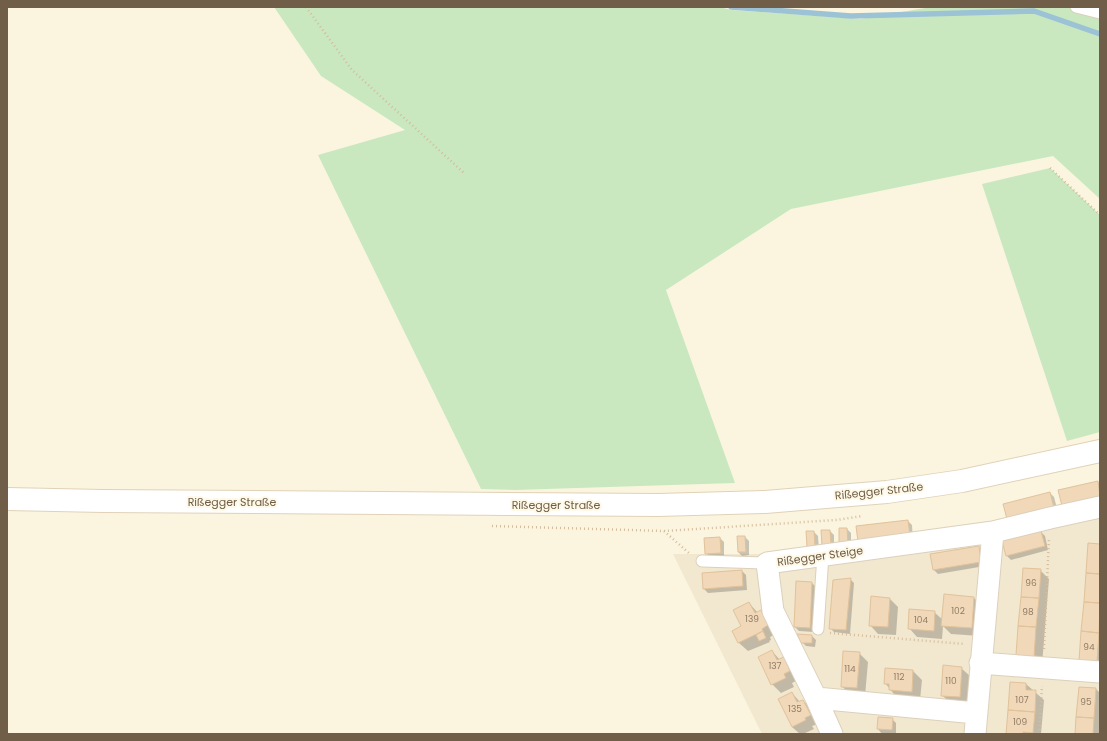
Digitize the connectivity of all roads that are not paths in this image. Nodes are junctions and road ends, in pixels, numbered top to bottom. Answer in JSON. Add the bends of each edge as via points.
{"nodes":[{"id":1,"x":1076,"y":7,"type":"edge"},
{"id":2,"x":1100,"y":13,"type":"edge"},
{"id":3,"x":1100,"y":451,"type":"edge"},
{"id":4,"x":7,"y":499,"type":"edge"},
{"id":5,"x":1100,"y":507,"type":"edge"},
{"id":6,"x":993,"y":532,"type":"junction"},
{"id":7,"x":823,"y":555,"type":"junction"},
{"id":8,"x":702,"y":562,"type":"road end"},
{"id":9,"x":767,"y":563,"type":"junction"},
{"id":10,"x":821,"y":631,"type":"road end"},
{"id":11,"x":981,"y":654,"type":"junction"},
{"id":12,"x":1100,"y":672,"type":"edge"},
{"id":13,"x":816,"y":698,"type":"junction"},
{"id":14,"x":976,"y":713,"type":"junction"},
{"id":15,"x":832,"y":734,"type":"edge"},
{"id":16,"x":975,"y":734,"type":"edge"}],
"edges":[{"from":1,"to":2,"type":"lane"},
{"from":3,"to":4,"type":"street","name":"Rißegger Straße","via":[[962,481],[887,492],[765,502],[658,505]]},
{"from":5,"to":6,"type":"street","name":"Rißegger Steige"},
{"from":6,"to":7,"type":"street","name":"Rißegger Steige"},
{"from":6,"to":11,"type":"street"},
{"from":7,"to":9,"type":"street","name":"Rißegger Steige"},
{"from":7,"to":10,"type":"lane"},
{"from":8,"to":9,"type":"lane"},
{"from":9,"to":13,"type":"street","name":"Rißegger Steige","via":[[773,611]]},
{"from":11,"to":12,"type":"street","via":[[1044,668]]},
{"from":11,"to":14,"type":"street"},
{"from":13,"to":14,"type":"street"},
{"from":13,"to":15,"type":"street","name":"Rißegger Steige"},
{"from":14,"to":16,"type":"street"}]}
